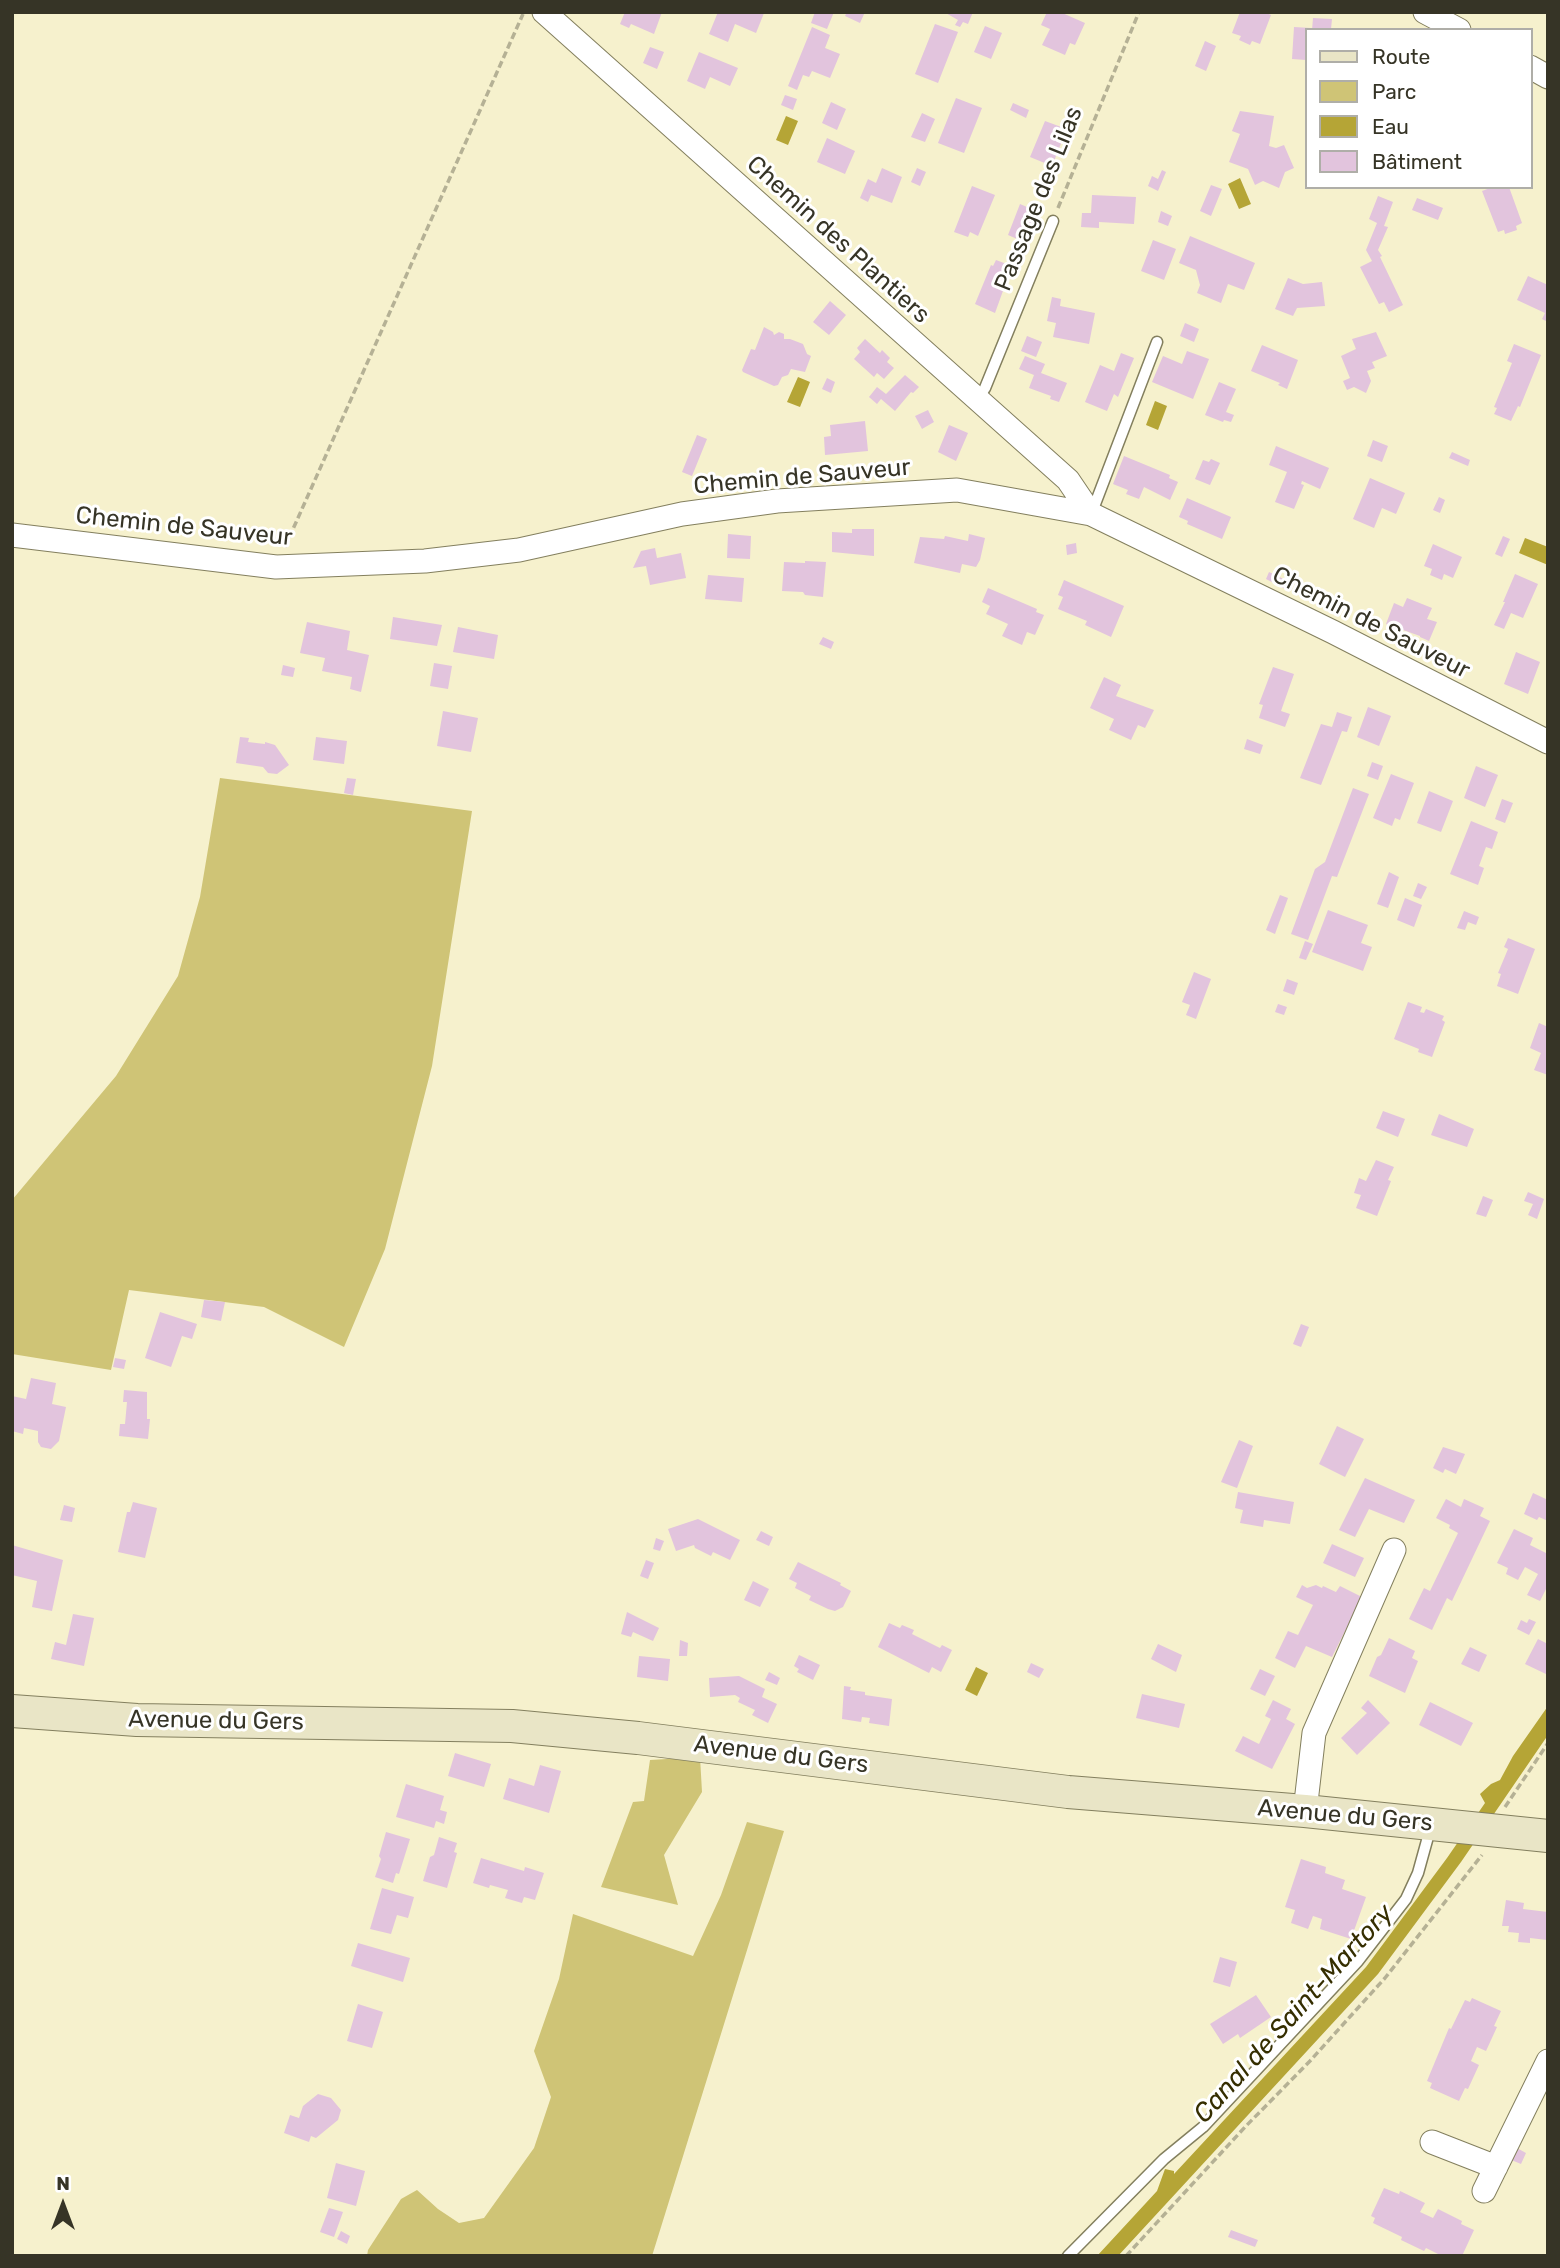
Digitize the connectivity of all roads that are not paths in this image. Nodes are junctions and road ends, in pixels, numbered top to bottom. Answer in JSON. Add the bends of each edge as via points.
{"nodes":[{"id":1,"x":544,"y":12,"type":"edge"},
{"id":2,"x":1425,"y":12,"type":"edge"},
{"id":3,"x":1455,"y":28,"type":"edge"},
{"id":4,"x":1532,"y":68,"type":"edge"},
{"id":5,"x":1548,"y":77,"type":"edge"},
{"id":6,"x":1053,"y":220,"type":"road end"},
{"id":7,"x":1157,"y":342,"type":"dead end"},
{"id":8,"x":977,"y":401,"type":"junction"},
{"id":9,"x":1091,"y":514,"type":"junction"},
{"id":10,"x":12,"y":535,"type":"edge"},
{"id":11,"x":1548,"y":742,"type":"edge"},
{"id":12,"x":1394,"y":1550,"type":"dead end"},
{"id":13,"x":12,"y":1711,"type":"edge"},
{"id":14,"x":1305,"y":1811,"type":"junction"},
{"id":15,"x":1432,"y":1824,"type":"junction"},
{"id":16,"x":1548,"y":1836,"type":"edge"},
{"id":17,"x":1548,"y":2062,"type":"edge"},
{"id":18,"x":1432,"y":2142,"type":"dead end"},
{"id":19,"x":1496,"y":2167,"type":"junction"},
{"id":20,"x":1484,"y":2191,"type":"dead end"},
{"id":21,"x":1068,"y":2256,"type":"edge"}],
"edges":[{"from":1,"to":8,"type":"street","name":"Chemin des Plantiers"},
{"from":2,"to":3,"type":"street"},
{"from":4,"to":5,"type":"street"},
{"from":6,"to":8,"type":"lane","name":"Passage des Lilas"},
{"from":7,"to":9,"type":"lane"},
{"from":8,"to":9,"type":"street","name":"Chemin des Plantiers","via":[[1068,480]]},
{"from":9,"to":10,"type":"street","name":"Chemin de Sauveur","via":[[957,489],[777,501],[682,514],[519,550],[425,561],[276,567]]},
{"from":9,"to":11,"type":"street","name":"Chemin de Sauveur"},
{"from":12,"to":14,"type":"street","via":[[1314,1733]]},
{"from":13,"to":14,"type":"main road","name":"Avenue du Gers","via":[[137,1720],[512,1726],[1068,1791]]},
{"from":14,"to":15,"type":"main road","name":"Avenue du Gers"},
{"from":15,"to":16,"type":"main road","name":"Avenue du Gers"},
{"from":15,"to":21,"type":"lane","via":[[1406,1899],[1358,1961],[1203,2127]]},
{"from":17,"to":19,"type":"street"},
{"from":18,"to":19,"type":"street"},
{"from":19,"to":20,"type":"street"}]}
